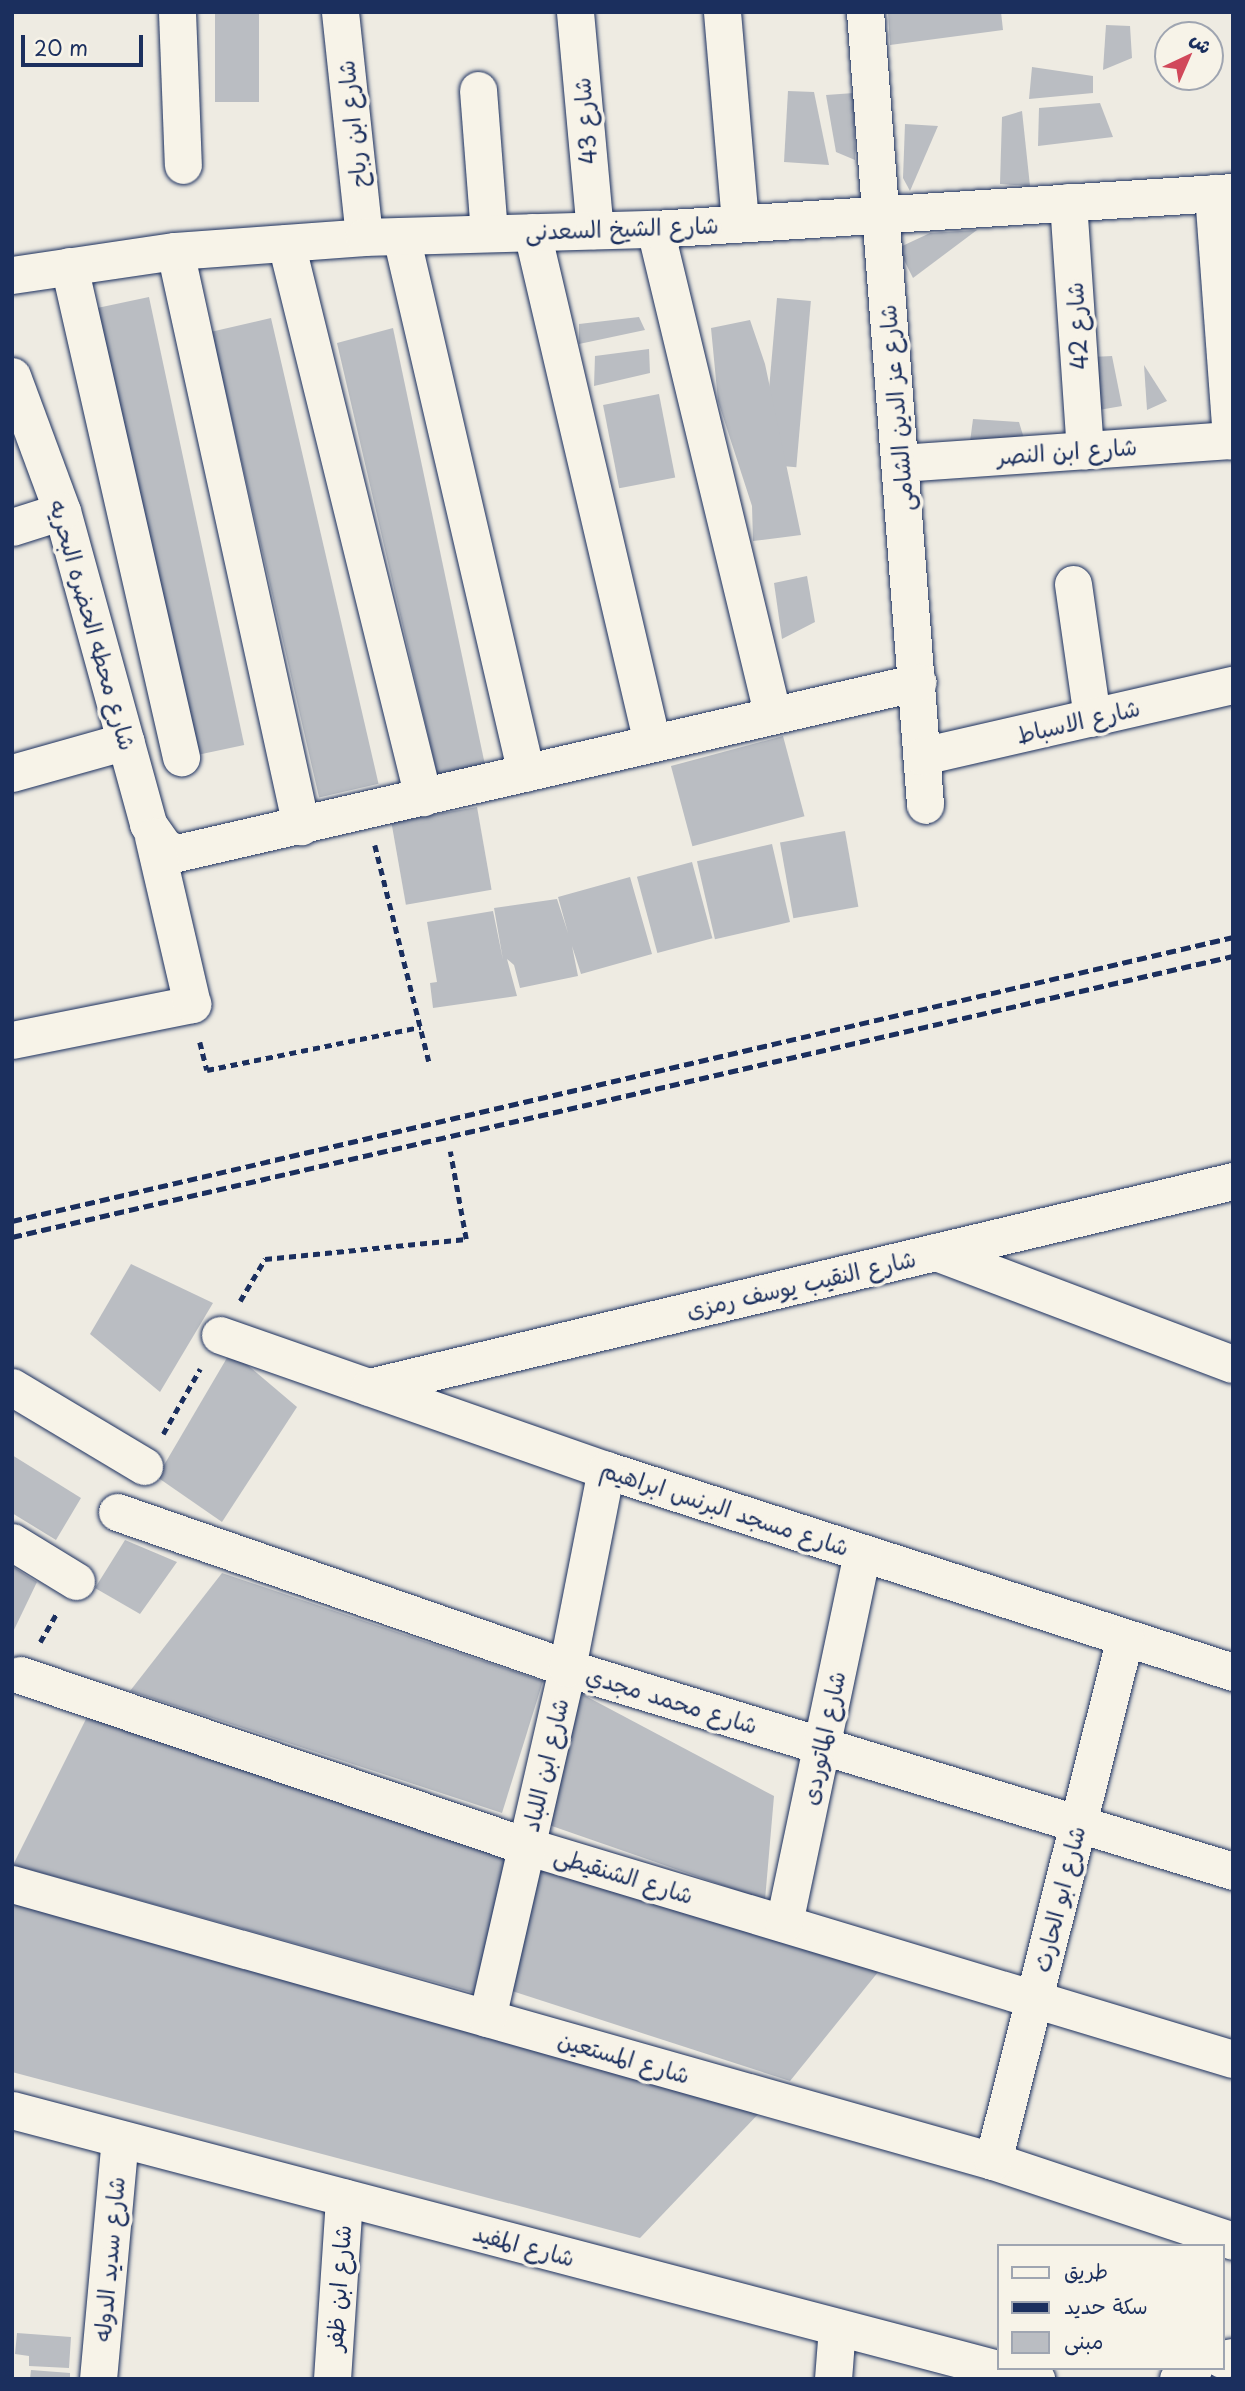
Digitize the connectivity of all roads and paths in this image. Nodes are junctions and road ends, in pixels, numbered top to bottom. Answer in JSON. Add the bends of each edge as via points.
{"nodes":[{"id":1,"x":177,"y":12,"type":"edge"},
{"id":2,"x":340,"y":12,"type":"edge"},
{"id":3,"x":575,"y":12,"type":"edge"},
{"id":4,"x":722,"y":12,"type":"edge"},
{"id":5,"x":865,"y":12,"type":"edge"},
{"id":6,"x":478,"y":90,"type":"dead end"},
{"id":7,"x":183,"y":165,"type":"dead end"},
{"id":8,"x":1223,"y":192,"type":"edge"},
{"id":9,"x":1068,"y":202,"type":"junction"},
{"id":10,"x":881,"y":215,"type":"junction"},
{"id":11,"x":740,"y":223,"type":"junction"},
{"id":12,"x":655,"y":229,"type":"junction"},
{"id":13,"x":595,"y":230,"type":"junction"},
{"id":14,"x":532,"y":232,"type":"junction"},
{"id":15,"x":489,"y":233,"type":"junction"},
{"id":16,"x":401,"y":236,"type":"junction"},
{"id":17,"x":364,"y":237,"type":"junction"},
{"id":18,"x":286,"y":243,"type":"junction"},
{"id":19,"x":175,"y":251,"type":"junction"},
{"id":20,"x":69,"y":267,"type":"junction"},
{"id":21,"x":12,"y":275,"type":"edge"},
{"id":22,"x":12,"y":376,"type":"edge"},
{"id":23,"x":1232,"y":440,"type":"edge"},
{"id":24,"x":1085,"y":450,"type":"junction"},
{"id":25,"x":901,"y":463,"type":"junction"},
{"id":26,"x":62,"y":510,"type":"junction"},
{"id":27,"x":12,"y":527,"type":"edge"},
{"id":28,"x":1073,"y":584,"type":"dead end"},
{"id":29,"x":918,"y":682,"type":"junction"},
{"id":30,"x":1233,"y":685,"type":"edge"},
{"id":31,"x":772,"y":714,"type":"junction"},
{"id":32,"x":1092,"y":718,"type":"junction"},
{"id":33,"x":126,"y":741,"type":"junction"},
{"id":34,"x":652,"y":743,"type":"junction"},
{"id":35,"x":922,"y":756,"type":"junction"},
{"id":36,"x":181,"y":757,"type":"dead end"},
{"id":37,"x":12,"y":772,"type":"edge"},
{"id":38,"x":526,"y":773,"type":"junction"},
{"id":39,"x":423,"y":797,"type":"junction"},
{"id":40,"x":925,"y":805,"type":"dead end"},
{"id":41,"x":366,"y":811,"type":"junction"},
{"id":42,"x":301,"y":826,"type":"junction"},
{"id":43,"x":153,"y":836,"type":"junction"},
{"id":44,"x":192,"y":1004,"type":"junction"},
{"id":45,"x":421,"y":1027,"type":"junction"},
{"id":46,"x":12,"y":1040,"type":"edge"},
{"id":47,"x":429,"y":1060,"type":"dead end"},
{"id":48,"x":450,"y":1151,"type":"dead end"},
{"id":49,"x":1233,"y":1181,"type":"edge"},
{"id":50,"x":936,"y":1252,"type":"junction"},
{"id":51,"x":265,"y":1259,"type":"dead end"},
{"id":52,"x":220,"y":1335,"type":"dead end"},
{"id":53,"x":1233,"y":1364,"type":"edge"},
{"id":54,"x":12,"y":1387,"type":"edge"},
{"id":55,"x":369,"y":1387,"type":"junction"},
{"id":56,"x":144,"y":1466,"type":"dead end"},
{"id":57,"x":606,"y":1470,"type":"junction"},
{"id":58,"x":117,"y":1512,"type":"dead end"},
{"id":59,"x":12,"y":1542,"type":"edge"},
{"id":60,"x":862,"y":1553,"type":"junction"},
{"id":61,"x":76,"y":1581,"type":"dead end"},
{"id":62,"x":1125,"y":1637,"type":"junction"},
{"id":63,"x":567,"y":1668,"type":"junction"},
{"id":64,"x":1233,"y":1672,"type":"edge"},
{"id":65,"x":20,"y":1675,"type":"dead end"},
{"id":66,"x":822,"y":1745,"type":"junction"},
{"id":67,"x":1078,"y":1824,"type":"junction"},
{"id":68,"x":526,"y":1846,"type":"junction"},
{"id":69,"x":1233,"y":1871,"type":"edge"},
{"id":70,"x":12,"y":1884,"type":"edge"},
{"id":71,"x":784,"y":1923,"type":"junction"},
{"id":72,"x":1034,"y":1998,"type":"junction"},
{"id":73,"x":487,"y":2018,"type":"junction"},
{"id":74,"x":1233,"y":2059,"type":"edge"},
{"id":75,"x":12,"y":2110,"type":"edge"},
{"id":76,"x":120,"y":2139,"type":"junction"},
{"id":77,"x":993,"y":2161,"type":"junction"},
{"id":78,"x":345,"y":2197,"type":"junction"},
{"id":79,"x":1233,"y":2241,"type":"edge"},
{"id":80,"x":837,"y":2327,"type":"junction"},
{"id":81,"x":996,"y":2369,"type":"edge"},
{"id":82,"x":1002,"y":2370,"type":"edge"},
{"id":83,"x":98,"y":2379,"type":"edge"},
{"id":84,"x":332,"y":2379,"type":"edge"},
{"id":85,"x":833,"y":2379,"type":"edge"},
{"id":86,"x":1036,"y":2379,"type":"edge"}],
"edges":[{"from":1,"to":7,"type":"street"},
{"from":2,"to":17,"type":"street","name":"شارع ابن رباح"},
{"from":3,"to":13,"type":"street","name":"شارع 43"},
{"from":4,"to":11,"type":"street"},
{"from":5,"to":10,"type":"street","name":"شارع عز الدين الشامى"},
{"from":6,"to":15,"type":"street"},
{"from":8,"to":9,"type":"street","name":"شارع الشيخ السعدنى"},
{"from":8,"to":23,"type":"street"},
{"from":9,"to":10,"type":"street","name":"شارع الشيخ السعدنى"},
{"from":9,"to":24,"type":"street","name":"شارع 42"},
{"from":10,"to":11,"type":"street","name":"شارع الشيخ السعدنى"},
{"from":10,"to":25,"type":"street","name":"شارع عز الدين الشامى"},
{"from":11,"to":12,"type":"street","name":"شارع الشيخ السعدنى"},
{"from":12,"to":13,"type":"street","name":"شارع الشيخ السعدنى"},
{"from":12,"to":31,"type":"street"},
{"from":13,"to":14,"type":"street","name":"شارع الشيخ السعدنى"},
{"from":14,"to":15,"type":"street","name":"شارع الشيخ السعدنى"},
{"from":14,"to":34,"type":"street"},
{"from":15,"to":16,"type":"street","name":"شارع الشيخ السعدنى"},
{"from":16,"to":17,"type":"street","name":"شارع الشيخ السعدنى"},
{"from":16,"to":38,"type":"street"},
{"from":17,"to":18,"type":"street","name":"شارع الشيخ السعدنى"},
{"from":18,"to":19,"type":"street","name":"شارع الشيخ السعدنى"},
{"from":18,"to":39,"type":"street"},
{"from":19,"to":20,"type":"street","name":"شارع الشيخ السعدنى"},
{"from":19,"to":42,"type":"street"},
{"from":20,"to":21,"type":"street","name":"شارع الشيخ السعدنى"},
{"from":20,"to":36,"type":"street"},
{"from":22,"to":26,"type":"street","name":"شارع محطه الحضره البحريه"},
{"from":23,"to":24,"type":"street","name":"شارع ابن النصر"},
{"from":24,"to":25,"type":"street","name":"شارع ابن النصر"},
{"from":25,"to":29,"type":"street","name":"شارع عز الدين الشامى"},
{"from":26,"to":27,"type":"street"},
{"from":26,"to":33,"type":"street","name":"شارع محطه الحضره البحريه"},
{"from":28,"to":32,"type":"street"},
{"from":29,"to":31,"type":"street"},
{"from":29,"to":35,"type":"street","name":"شارع عز الدين الشامى"},
{"from":30,"to":32,"type":"street","name":"شارع الاسباط"},
{"from":31,"to":34,"type":"street"},
{"from":32,"to":35,"type":"street","name":"شارع الاسباط"},
{"from":33,"to":37,"type":"street"},
{"from":33,"to":43,"type":"street","name":"شارع محطه الحضره البحريه"},
{"from":34,"to":38,"type":"street"},
{"from":35,"to":40,"type":"street","name":"شارع عز الدين الشامى"},
{"from":38,"to":39,"type":"street"},
{"from":39,"to":41,"type":"street"},
{"from":41,"to":42,"type":"street"},
{"from":41,"to":45,"type":"path"},
{"from":42,"to":43,"type":"street","via":[[177,853]]},
{"from":43,"to":44,"type":"street","name":"شارع محطه الحضره البحريه"},
{"from":44,"to":45,"type":"path","via":[[207,1070]]},
{"from":44,"to":46,"type":"street"},
{"from":45,"to":47,"type":"path"},
{"from":48,"to":51,"type":"path","via":[[466,1239]]},
{"from":49,"to":50,"type":"street","name":"شارع النقيب يوسف رمزى"},
{"from":50,"to":53,"type":"street"},
{"from":50,"to":55,"type":"street","name":"شارع النقيب يوسف رمزى"},
{"from":52,"to":55,"type":"street","name":"شارع مسجد البرنس ابراهيم"},
{"from":54,"to":56,"type":"street"},
{"from":55,"to":57,"type":"street","name":"شارع مسجد البرنس ابراهيم"},
{"from":57,"to":60,"type":"street","name":"شارع مسجد البرنس ابراهيم"},
{"from":57,"to":63,"type":"street","name":"شارع ابن اللباد"},
{"from":58,"to":63,"type":"street","name":"شارع محمد مجدي"},
{"from":59,"to":61,"type":"street"},
{"from":60,"to":62,"type":"street","name":"شارع مسجد البرنس ابراهيم"},
{"from":60,"to":66,"type":"street","name":"شارع الماتوردى"},
{"from":62,"to":64,"type":"street","name":"شارع مسجد البرنس ابراهيم"},
{"from":62,"to":67,"type":"street","name":"شارع ابو الحارث"},
{"from":63,"to":66,"type":"street","name":"شارع محمد مجدي"},
{"from":63,"to":68,"type":"street","name":"شارع ابن اللباد"},
{"from":65,"to":68,"type":"street","name":"شارع الشنقيطى"},
{"from":66,"to":67,"type":"street","name":"شارع محمد مجدي"},
{"from":66,"to":71,"type":"street","name":"شارع الماتوردى"},
{"from":67,"to":69,"type":"street","name":"شارع محمد مجدي"},
{"from":67,"to":72,"type":"street","name":"شارع ابو الحارث"},
{"from":68,"to":71,"type":"street","name":"شارع الشنقيطى"},
{"from":68,"to":73,"type":"street","name":"شارع ابن اللباد"},
{"from":70,"to":73,"type":"street","name":"شارع المستعين"},
{"from":71,"to":72,"type":"street","name":"شارع الشنقيطى"},
{"from":72,"to":74,"type":"street","name":"شارع الشنقيطى"},
{"from":72,"to":77,"type":"street","name":"شارع ابو الحارث"},
{"from":73,"to":77,"type":"street","name":"شارع المستعين"},
{"from":75,"to":76,"type":"street","name":"شارع المفيد"},
{"from":76,"to":78,"type":"street","name":"شارع المفيد"},
{"from":76,"to":83,"type":"street","name":"شارع سديد الدوله"},
{"from":77,"to":79,"type":"street","name":"شارع المستعين"},
{"from":78,"to":80,"type":"street","name":"شارع المفيد"},
{"from":78,"to":84,"type":"street","name":"شارع ابن ظفر"},
{"from":80,"to":81,"type":"street","name":"شارع المفيد"},
{"from":80,"to":85,"type":"street"},
{"from":82,"to":86,"type":"street","name":"شارع المفيد"}]}
